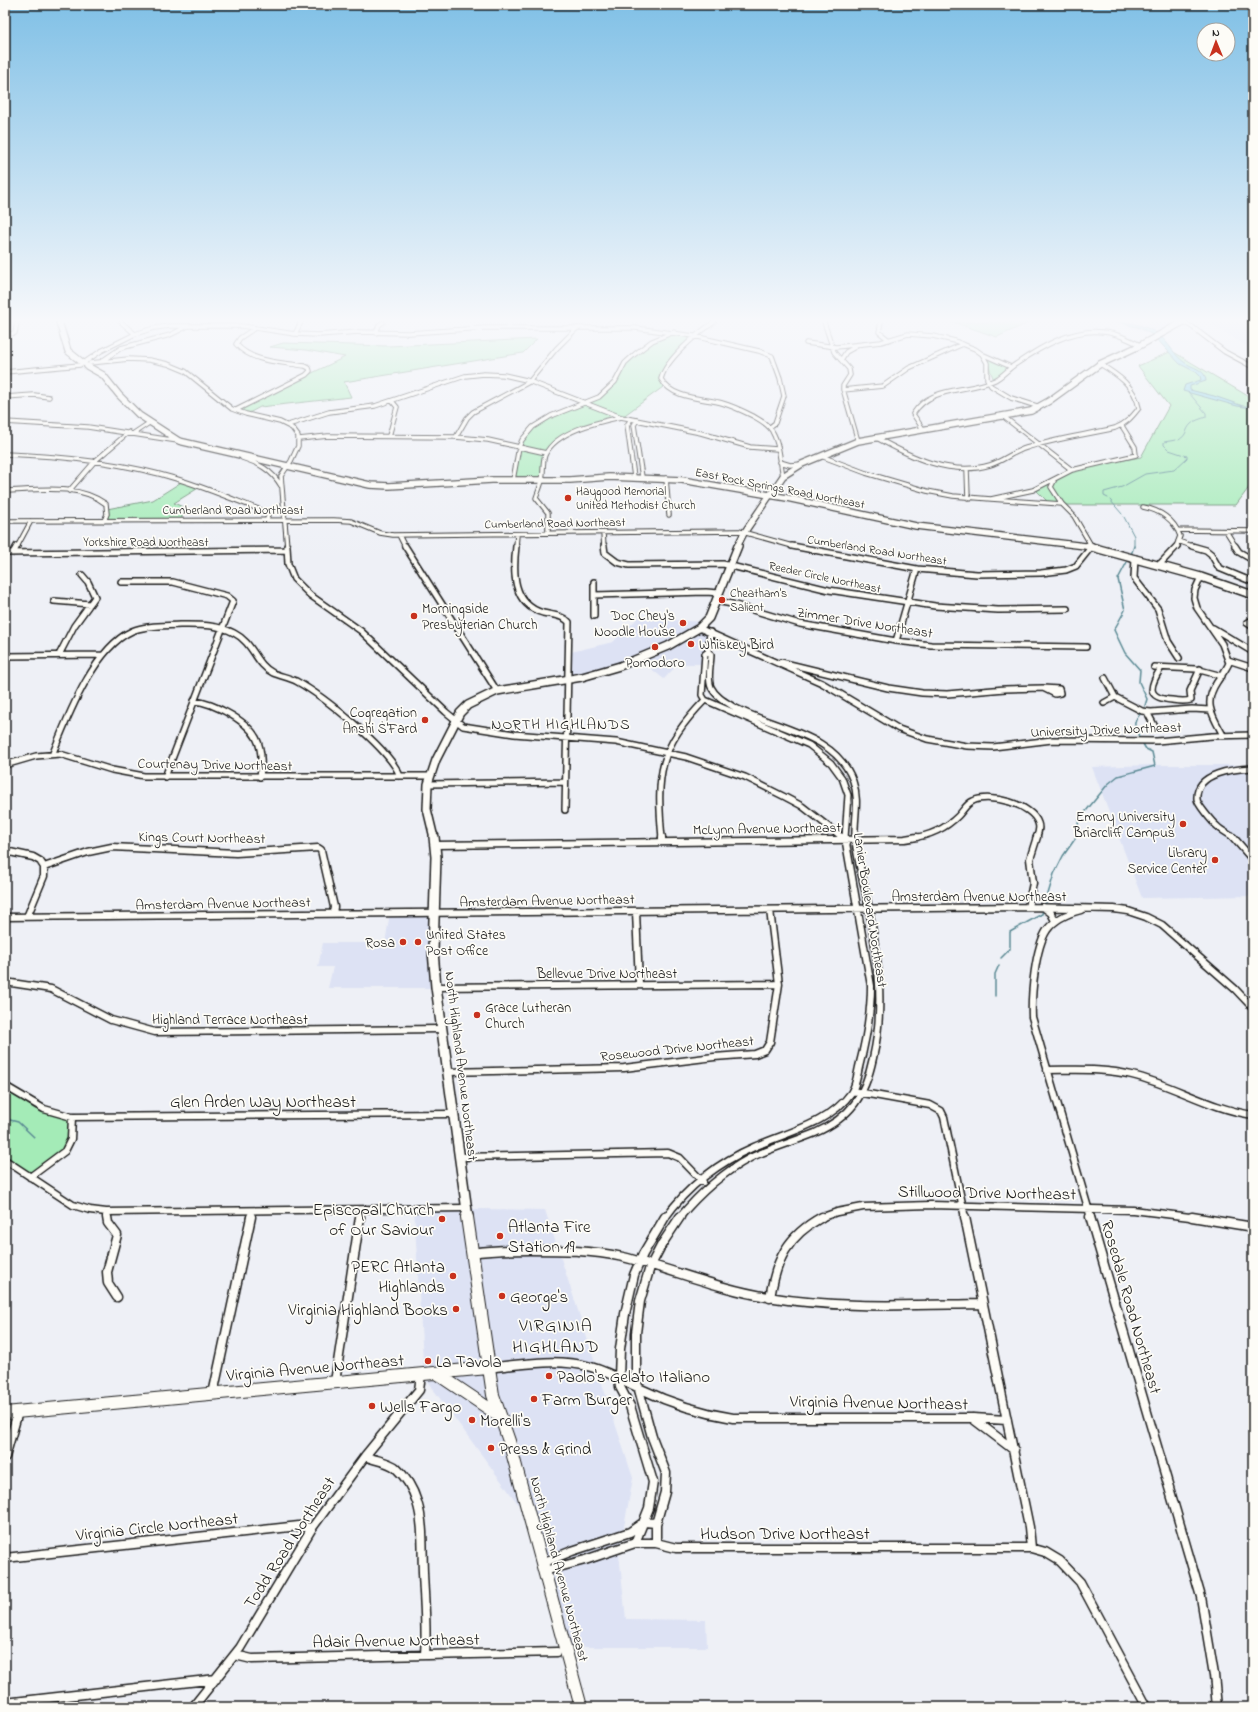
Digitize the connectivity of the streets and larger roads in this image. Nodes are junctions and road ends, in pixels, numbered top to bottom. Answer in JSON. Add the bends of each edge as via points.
{"nodes":[{"id":1,"x":125,"y":402,"type":"edge"},
{"id":2,"x":222,"y":402,"type":"edge"},
{"id":3,"x":252,"y":402,"type":"edge"},
{"id":4,"x":389,"y":402,"type":"edge"},
{"id":5,"x":393,"y":402,"type":"edge"},
{"id":6,"x":492,"y":402,"type":"edge"},
{"id":7,"x":581,"y":402,"type":"edge"},
{"id":8,"x":589,"y":402,"type":"edge"},
{"id":9,"x":714,"y":402,"type":"edge"},
{"id":10,"x":782,"y":402,"type":"edge"},
{"id":11,"x":847,"y":402,"type":"edge"},
{"id":12,"x":924,"y":402,"type":"edge"},
{"id":13,"x":1025,"y":402,"type":"edge"},
{"id":14,"x":1048,"y":402,"type":"edge"},
{"id":15,"x":1138,"y":402,"type":"edge"},
{"id":16,"x":586,"y":404,"type":"junction"},
{"id":17,"x":1040,"y":407,"type":"junction"},
{"id":18,"x":236,"y":410,"type":"junction"},
{"id":19,"x":621,"y":417,"type":"junction"},
{"id":20,"x":1004,"y":417,"type":"junction"},
{"id":21,"x":631,"y":419,"type":"junction"},
{"id":22,"x":637,"y":420,"type":"junction"},
{"id":23,"x":5,"y":422,"type":"edge"},
{"id":24,"x":149,"y":423,"type":"junction"},
{"id":25,"x":288,"y":425,"type":"junction"},
{"id":26,"x":1122,"y":426,"type":"junction"},
{"id":27,"x":770,"y":427,"type":"junction"},
{"id":28,"x":923,"y":429,"type":"junction"},
{"id":29,"x":1109,"y":430,"type":"junction"},
{"id":30,"x":128,"y":432,"type":"junction"},
{"id":31,"x":1124,"y":432,"type":"junction"},
{"id":32,"x":134,"y":433,"type":"junction"},
{"id":33,"x":163,"y":435,"type":"junction"},
{"id":34,"x":389,"y":436,"type":"junction"},
{"id":35,"x":456,"y":436,"type":"junction"},
{"id":36,"x":876,"y":437,"type":"junction"},
{"id":37,"x":299,"y":439,"type":"junction"},
{"id":38,"x":858,"y":440,"type":"junction"},
{"id":39,"x":1038,"y":445,"type":"junction"},
{"id":40,"x":518,"y":447,"type":"junction"},
{"id":41,"x":638,"y":448,"type":"junction"},
{"id":42,"x":631,"y":449,"type":"junction"},
{"id":43,"x":777,"y":449,"type":"junction"},
{"id":44,"x":225,"y":452,"type":"junction"},
{"id":45,"x":546,"y":453,"type":"junction"},
{"id":46,"x":5,"y":454,"type":"edge"},
{"id":47,"x":821,"y":456,"type":"junction"},
{"id":48,"x":95,"y":461,"type":"junction"},
{"id":49,"x":780,"y":462,"type":"junction"},
{"id":50,"x":802,"y":464,"type":"junction"},
{"id":51,"x":286,"y":466,"type":"junction"},
{"id":52,"x":967,"y":469,"type":"junction"},
{"id":53,"x":1072,"y":470,"type":"junction"},
{"id":54,"x":783,"y":476,"type":"junction"},
{"id":55,"x":634,"y":477,"type":"junction"},
{"id":56,"x":642,"y":477,"type":"junction"},
{"id":57,"x":666,"y":478,"type":"junction"},
{"id":58,"x":513,"y":480,"type":"junction"},
{"id":59,"x":542,"y":480,"type":"junction"},
{"id":60,"x":1055,"y":480,"type":"junction"},
{"id":61,"x":282,"y":487,"type":"junction"},
{"id":62,"x":5,"y":491,"type":"edge"},
{"id":63,"x":69,"y":491,"type":"junction"},
{"id":64,"x":773,"y":492,"type":"junction"},
{"id":65,"x":968,"y":498,"type":"junction"},
{"id":66,"x":991,"y":499,"type":"junction"},
{"id":67,"x":1062,"y":504,"type":"junction"},
{"id":68,"x":1143,"y":507,"type":"dead end"},
{"id":69,"x":669,"y":515,"type":"dead end"},
{"id":70,"x":266,"y":520,"type":"junction"},
{"id":71,"x":285,"y":520,"type":"junction"},
{"id":72,"x":5,"y":521,"type":"edge"},
{"id":73,"x":31,"y":521,"type":"junction"},
{"id":74,"x":104,"y":521,"type":"junction"},
{"id":75,"x":1178,"y":530,"type":"junction"},
{"id":76,"x":1226,"y":531,"type":"junction"},
{"id":77,"x":1253,"y":531,"type":"edge"},
{"id":78,"x":548,"y":533,"type":"junction"},
{"id":79,"x":603,"y":533,"type":"junction"},
{"id":80,"x":744,"y":533,"type":"junction"},
{"id":81,"x":517,"y":534,"type":"junction"},
{"id":82,"x":399,"y":535,"type":"junction"},
{"id":83,"x":1178,"y":541,"type":"junction"},
{"id":84,"x":1092,"y":546,"type":"junction"},
{"id":85,"x":287,"y":550,"type":"junction"},
{"id":86,"x":5,"y":553,"type":"edge"},
{"id":87,"x":12,"y":553,"type":"junction"},
{"id":88,"x":1135,"y":558,"type":"junction"},
{"id":89,"x":1253,"y":560,"type":"edge"},
{"id":90,"x":1159,"y":565,"type":"junction"},
{"id":91,"x":729,"y":566,"type":"junction"},
{"id":92,"x":917,"y":569,"type":"junction"},
{"id":93,"x":82,"y":575,"type":"dead end"},
{"id":94,"x":1201,"y":577,"type":"junction"},
{"id":95,"x":121,"y":582,"type":"dead end"},
{"id":96,"x":594,"y":582,"type":"dead end"},
{"id":97,"x":1253,"y":582,"type":"edge"},
{"id":98,"x":719,"y":593,"type":"junction"},
{"id":99,"x":594,"y":595,"type":"junction"},
{"id":100,"x":1253,"y":596,"type":"edge"},
{"id":101,"x":54,"y":601,"type":"dead end"},
{"id":102,"x":716,"y":601,"type":"junction"},
{"id":103,"x":907,"y":603,"type":"junction"},
{"id":104,"x":90,"y":604,"type":"junction"},
{"id":105,"x":1067,"y":609,"type":"dead end"},
{"id":106,"x":594,"y":616,"type":"dead end"},
{"id":107,"x":1253,"y":622,"type":"edge"},
{"id":108,"x":1211,"y":627,"type":"junction"},
{"id":109,"x":1253,"y":627,"type":"edge"},
{"id":110,"x":223,"y":628,"type":"junction"},
{"id":111,"x":699,"y":628,"type":"junction"},
{"id":112,"x":710,"y":632,"type":"junction"},
{"id":113,"x":896,"y":641,"type":"junction"},
{"id":114,"x":1086,"y":647,"type":"dead end"},
{"id":115,"x":708,"y":652,"type":"junction"},
{"id":116,"x":1253,"y":652,"type":"edge"},
{"id":117,"x":59,"y":655,"type":"junction"},
{"id":118,"x":103,"y":655,"type":"junction"},
{"id":119,"x":757,"y":655,"type":"junction"},
{"id":120,"x":5,"y":656,"type":"edge"},
{"id":121,"x":1179,"y":658,"type":"dead end"},
{"id":122,"x":1228,"y":660,"type":"junction"},
{"id":123,"x":1154,"y":667,"type":"dead end"},
{"id":124,"x":1161,"y":668,"type":"junction"},
{"id":125,"x":1253,"y":668,"type":"edge"},
{"id":126,"x":1200,"y":669,"type":"junction"},
{"id":127,"x":1222,"y":676,"type":"junction"},
{"id":128,"x":1105,"y":678,"type":"dead end"},
{"id":129,"x":568,"y":679,"type":"junction"},
{"id":130,"x":703,"y":686,"type":"junction"},
{"id":131,"x":711,"y":686,"type":"junction"},
{"id":132,"x":1043,"y":688,"type":"dead end"},
{"id":133,"x":497,"y":691,"type":"junction"},
{"id":134,"x":1115,"y":697,"type":"junction"},
{"id":135,"x":706,"y":700,"type":"junction"},
{"id":136,"x":194,"y":701,"type":"junction"},
{"id":137,"x":1104,"y":703,"type":"dead end"},
{"id":138,"x":722,"y":704,"type":"junction"},
{"id":139,"x":1210,"y":710,"type":"junction"},
{"id":140,"x":1147,"y":712,"type":"junction"},
{"id":141,"x":456,"y":721,"type":"junction"},
{"id":142,"x":1154,"y":724,"type":"dead end"},
{"id":143,"x":1223,"y":735,"type":"junction"},
{"id":144,"x":1253,"y":735,"type":"edge"},
{"id":145,"x":800,"y":737,"type":"junction"},
{"id":146,"x":566,"y":738,"type":"junction"},
{"id":147,"x":667,"y":752,"type":"junction"},
{"id":148,"x":53,"y":753,"type":"junction"},
{"id":149,"x":5,"y":765,"type":"edge"},
{"id":150,"x":1253,"y":768,"type":"edge"},
{"id":151,"x":848,"y":770,"type":"junction"},
{"id":152,"x":838,"y":772,"type":"junction"},
{"id":153,"x":400,"y":776,"type":"junction"},
{"id":154,"x":165,"y":777,"type":"junction"},
{"id":155,"x":260,"y":777,"type":"junction"},
{"id":156,"x":429,"y":780,"type":"junction"},
{"id":157,"x":566,"y":782,"type":"junction"},
{"id":158,"x":565,"y":810,"type":"dead end"},
{"id":159,"x":846,"y":823,"type":"junction"},
{"id":160,"x":855,"y":824,"type":"junction"},
{"id":161,"x":845,"y":839,"type":"junction"},
{"id":162,"x":855,"y":839,"type":"junction"},
{"id":163,"x":662,"y":842,"type":"junction"},
{"id":164,"x":436,"y":845,"type":"junction"},
{"id":165,"x":5,"y":851,"type":"edge"},
{"id":166,"x":1253,"y":860,"type":"edge"},
{"id":167,"x":44,"y":867,"type":"junction"},
{"id":168,"x":1028,"y":907,"type":"junction"},
{"id":169,"x":1043,"y":907,"type":"junction"},
{"id":170,"x":1089,"y":908,"type":"junction"},
{"id":171,"x":858,"y":909,"type":"junction"},
{"id":172,"x":868,"y":909,"type":"junction"},
{"id":173,"x":770,"y":910,"type":"junction"},
{"id":174,"x":636,"y":911,"type":"junction"},
{"id":175,"x":434,"y":913,"type":"junction"},
{"id":176,"x":333,"y":914,"type":"junction"},
{"id":177,"x":5,"y":917,"type":"edge"},
{"id":178,"x":27,"y":917,"type":"junction"},
{"id":179,"x":1056,"y":921,"type":"junction"},
{"id":180,"x":5,"y":982,"type":"edge"},
{"id":181,"x":639,"y":984,"type":"junction"},
{"id":182,"x":779,"y":984,"type":"junction"},
{"id":183,"x":436,"y":987,"type":"junction"},
{"id":184,"x":1253,"y":1008,"type":"edge"},
{"id":185,"x":870,"y":1013,"type":"junction"},
{"id":186,"x":880,"y":1014,"type":"junction"},
{"id":187,"x":441,"y":1029,"type":"junction"},
{"id":188,"x":1047,"y":1070,"type":"junction"},
{"id":189,"x":447,"y":1072,"type":"junction"},
{"id":190,"x":5,"y":1086,"type":"edge"},
{"id":191,"x":852,"y":1091,"type":"junction"},
{"id":192,"x":862,"y":1093,"type":"junction"},
{"id":193,"x":453,"y":1114,"type":"junction"},
{"id":194,"x":1253,"y":1115,"type":"edge"},
{"id":195,"x":72,"y":1116,"type":"junction"},
{"id":196,"x":459,"y":1157,"type":"junction"},
{"id":197,"x":5,"y":1160,"type":"edge"},
{"id":198,"x":30,"y":1177,"type":"junction"},
{"id":199,"x":700,"y":1180,"type":"junction"},
{"id":200,"x":707,"y":1186,"type":"junction"},
{"id":201,"x":963,"y":1205,"type":"junction"},
{"id":202,"x":466,"y":1208,"type":"junction"},
{"id":203,"x":1088,"y":1209,"type":"junction"},
{"id":204,"x":360,"y":1210,"type":"junction"},
{"id":205,"x":252,"y":1211,"type":"junction"},
{"id":206,"x":106,"y":1212,"type":"junction"},
{"id":207,"x":1253,"y":1227,"type":"edge"},
{"id":208,"x":472,"y":1253,"type":"junction"},
{"id":209,"x":639,"y":1262,"type":"junction"},
{"id":210,"x":652,"y":1265,"type":"junction"},
{"id":211,"x":117,"y":1297,"type":"dead end"},
{"id":212,"x":770,"y":1298,"type":"junction"},
{"id":213,"x":983,"y":1304,"type":"junction"},
{"id":214,"x":488,"y":1368,"type":"junction"},
{"id":215,"x":436,"y":1373,"type":"junction"},
{"id":216,"x":420,"y":1375,"type":"junction"},
{"id":217,"x":624,"y":1381,"type":"junction"},
{"id":218,"x":335,"y":1383,"type":"junction"},
{"id":219,"x":639,"y":1389,"type":"junction"},
{"id":220,"x":213,"y":1394,"type":"junction"},
{"id":221,"x":18,"y":1412,"type":"junction"},
{"id":222,"x":5,"y":1413,"type":"edge"},
{"id":223,"x":500,"y":1417,"type":"junction"},
{"id":224,"x":972,"y":1418,"type":"junction"},
{"id":225,"x":1007,"y":1420,"type":"junction"},
{"id":226,"x":1014,"y":1450,"type":"junction"},
{"id":227,"x":365,"y":1456,"type":"junction"},
{"id":228,"x":5,"y":1457,"type":"edge"},
{"id":229,"x":644,"y":1522,"type":"junction"},
{"id":230,"x":656,"y":1523,"type":"junction"},
{"id":231,"x":312,"y":1528,"type":"junction"},
{"id":232,"x":656,"y":1543,"type":"junction"},
{"id":233,"x":635,"y":1544,"type":"junction"},
{"id":234,"x":1031,"y":1548,"type":"junction"},
{"id":235,"x":5,"y":1558,"type":"edge"},
{"id":236,"x":543,"y":1567,"type":"junction"},
{"id":237,"x":557,"y":1652,"type":"dead end"},
{"id":238,"x":235,"y":1655,"type":"junction"},
{"id":239,"x":424,"y":1655,"type":"junction"},
{"id":240,"x":216,"y":1679,"type":"junction"},
{"id":241,"x":5,"y":1703,"type":"edge"},
{"id":242,"x":193,"y":1707,"type":"edge"},
{"id":243,"x":581,"y":1707,"type":"edge"},
{"id":244,"x":1148,"y":1707,"type":"edge"},
{"id":245,"x":1217,"y":1707,"type":"edge"}],
"edges":[{"from":1,"to":24,"type":"street","name":"East Rock Springs Road Northeast"},
{"from":2,"to":18,"type":"street"},
{"from":3,"to":18,"type":"street"},
{"from":4,"to":25,"type":"street","via":[[367,408],[322,414]]},
{"from":5,"to":34,"type":"street","via":[[397,407]]},
{"from":6,"to":35,"type":"street","via":[[473,412]]},
{"from":7,"to":16,"type":"street"},
{"from":8,"to":16,"type":"street"},
{"from":9,"to":27,"type":"street","via":[[730,406]]},
{"from":10,"to":27,"type":"street","via":[[776,423]]},
{"from":11,"to":38,"type":"street"},
{"from":12,"to":28,"type":"street","via":[[915,408],[913,414]]},
{"from":13,"to":17,"type":"street"},
{"from":14,"to":17,"type":"street"},
{"from":15,"to":26,"type":"street","via":[[1139,408]]},
{"from":16,"to":19,"type":"street"},
{"from":16,"to":40,"type":"street","via":[[560,412],[541,422],[527,433]]},
{"from":17,"to":20,"type":"street"},
{"from":18,"to":25,"type":"street"},
{"from":19,"to":21,"type":"street"},
{"from":19,"to":45,"type":"street","via":[[574,430],[558,440]]},
{"from":20,"to":28,"type":"street"},
{"from":20,"to":39,"type":"street"},
{"from":21,"to":22,"type":"street"},
{"from":21,"to":42,"type":"street","via":[[627,425]]},
{"from":22,"to":41,"type":"street","via":[[634,425]]},
{"from":22,"to":43,"type":"street","via":[[701,433],[750,447]]},
{"from":23,"to":30,"type":"street"},
{"from":24,"to":32,"type":"street"},
{"from":24,"to":33,"type":"street","name":"East Rock Springs Road Northeast"},
{"from":25,"to":37,"type":"street"},
{"from":26,"to":29,"type":"street"},
{"from":26,"to":31,"type":"street"},
{"from":27,"to":43,"type":"street"},
{"from":28,"to":36,"type":"street"},
{"from":29,"to":31,"type":"street"},
{"from":29,"to":39,"type":"street"},
{"from":30,"to":32,"type":"street"},
{"from":30,"to":48,"type":"street"},
{"from":31,"to":53,"type":"street","via":[[1135,447],[1136,455]]},
{"from":32,"to":33,"type":"street"},
{"from":33,"to":44,"type":"street","name":"East Rock Springs Road Northeast"},
{"from":34,"to":35,"type":"street"},
{"from":34,"to":37,"type":"street","via":[[328,436]]},
{"from":35,"to":40,"type":"street"},
{"from":36,"to":38,"type":"street"},
{"from":36,"to":52,"type":"street","via":[[908,454]]},
{"from":37,"to":51,"type":"street"},
{"from":38,"to":47,"type":"street"},
{"from":39,"to":52,"type":"street","via":[[990,465]]},
{"from":39,"to":53,"type":"street"},
{"from":40,"to":45,"type":"street"},
{"from":40,"to":58,"type":"street"},
{"from":41,"to":42,"type":"street"},
{"from":41,"to":56,"type":"street"},
{"from":42,"to":55,"type":"street"},
{"from":43,"to":49,"type":"street"},
{"from":44,"to":51,"type":"street","name":"East Rock Springs Road Northeast"},
{"from":44,"to":61,"type":"street","via":[[265,468],[277,478]]},
{"from":45,"to":59,"type":"street"},
{"from":46,"to":48,"type":"street"},
{"from":47,"to":50,"type":"street"},
{"from":47,"to":65,"type":"street","via":[[898,483]]},
{"from":48,"to":63,"type":"street"},
{"from":48,"to":70,"type":"street","via":[[140,469],[183,481],[266,512]]},
{"from":49,"to":50,"type":"street","via":[[790,465]]},
{"from":49,"to":54,"type":"street"},
{"from":50,"to":54,"type":"street"},
{"from":51,"to":58,"type":"street","name":"East Rock Springs Road Northeast","via":[[379,486]]},
{"from":51,"to":61,"type":"street","via":[[282,474]]},
{"from":52,"to":65,"type":"street"},
{"from":53,"to":60,"type":"street"},
{"from":54,"to":64,"type":"street","name":"North Highland Avenue Northeast"},
{"from":55,"to":56,"type":"street","name":"East Rock Springs Road Northeast"},
{"from":55,"to":59,"type":"street","name":"East Rock Springs Road Northeast"},
{"from":56,"to":57,"type":"street","name":"East Rock Springs Road Northeast"},
{"from":57,"to":64,"type":"street","name":"East Rock Springs Road Northeast","via":[[759,493]]},
{"from":57,"to":69,"type":"street"},
{"from":58,"to":59,"type":"street","name":"East Rock Springs Road Northeast"},
{"from":59,"to":78,"type":"street","via":[[536,498],[548,513]]},
{"from":60,"to":66,"type":"street","via":[[1033,490]]},
{"from":60,"to":67,"type":"street","via":[[1050,487]]},
{"from":61,"to":71,"type":"street"},
{"from":62,"to":63,"type":"street"},
{"from":63,"to":74,"type":"street","via":[[89,494],[102,500],[107,509]]},
{"from":64,"to":80,"type":"street","name":"North Highland Avenue Northeast"},
{"from":64,"to":84,"type":"street","name":"East Rock Springs Road Northeast","via":[[916,526]]},
{"from":65,"to":66,"type":"street"},
{"from":66,"to":67,"type":"street"},
{"from":67,"to":84,"type":"street","via":[[1074,516]]},
{"from":68,"to":75,"type":"street","via":[[1155,509],[1168,516]]},
{"from":70,"to":71,"type":"street","name":"Cumberland Road Northeast"},
{"from":70,"to":74,"type":"street","name":"Cumberland Road Northeast"},
{"from":71,"to":82,"type":"street","name":"Cumberland Road Northeast","via":[[344,520],[380,533]]},
{"from":71,"to":85,"type":"street"},
{"from":72,"to":73,"type":"street","name":"Cumberland Road Northeast"},
{"from":73,"to":74,"type":"street","name":"Cumberland Road Northeast"},
{"from":73,"to":87,"type":"street"},
{"from":75,"to":76,"type":"street"},
{"from":75,"to":83,"type":"street"},
{"from":76,"to":77,"type":"street"},
{"from":76,"to":89,"type":"street","via":[[1239,552]]},
{"from":78,"to":79,"type":"street","name":"Cumberland Road Northeast"},
{"from":78,"to":81,"type":"street","name":"Cumberland Road Northeast"},
{"from":79,"to":80,"type":"street","name":"Cumberland Road Northeast"},
{"from":79,"to":91,"type":"street","name":"Reeder Circle Northeast","via":[[605,553],[612,560],[622,564]]},
{"from":80,"to":91,"type":"street","name":"North Highland Avenue Northeast"},
{"from":80,"to":92,"type":"street","name":"Cumberland Road Northeast","via":[[824,553]]},
{"from":81,"to":82,"type":"street","name":"Cumberland Road Northeast"},
{"from":81,"to":129,"type":"street","via":[[514,572],[520,597],[534,609],[565,618],[569,622]]},
{"from":82,"to":133,"type":"street"},
{"from":83,"to":90,"type":"street"},
{"from":83,"to":97,"type":"street","via":[[1206,550],[1219,568]]},
{"from":84,"to":88,"type":"street","name":"East Rock Springs Road Northeast"},
{"from":84,"to":92,"type":"street","name":"Cumberland Road Northeast","via":[[1076,566],[1055,572],[977,574]]},
{"from":85,"to":87,"type":"street","name":"Yorkshire Road Northeast"},
{"from":85,"to":141,"type":"street","via":[[290,571],[301,588],[360,631]]},
{"from":86,"to":87,"type":"street","name":"Yorkshire Road Northeast"},
{"from":88,"to":90,"type":"street","name":"East Rock Springs Road Northeast"},
{"from":88,"to":121,"type":"street","via":[[1134,578],[1158,609],[1168,641]]},
{"from":90,"to":94,"type":"street","name":"East Rock Springs Road Northeast"},
{"from":91,"to":98,"type":"street","name":"North Highland Avenue Northeast"},
{"from":91,"to":103,"type":"street","name":"Reeder Circle Northeast","via":[[822,589]]},
{"from":92,"to":103,"type":"street"},
{"from":93,"to":104,"type":"street","via":[[95,597]]},
{"from":94,"to":100,"type":"street","name":"East Rock Springs Road Northeast"},
{"from":94,"to":108,"type":"street","via":[[1194,598],[1197,608]]},
{"from":95,"to":110,"type":"street","via":[[168,581],[227,596],[233,603]]},
{"from":96,"to":99,"type":"street"},
{"from":98,"to":99,"type":"street"},
{"from":98,"to":102,"type":"street","name":"North Highland Avenue Northeast"},
{"from":99,"to":106,"type":"street"},
{"from":101,"to":104,"type":"street"},
{"from":102,"to":111,"type":"street","name":"North Highland Avenue Northeast","via":[[709,618]]},
{"from":102,"to":113,"type":"street","name":"Zimmer Drive Northeast","via":[[800,624]]},
{"from":103,"to":105,"type":"street","name":"Reeder Circle Northeast","via":[[998,610]]},
{"from":103,"to":113,"type":"street"},
{"from":104,"to":117,"type":"street","via":[[74,626]]},
{"from":107,"to":109,"type":"street","via":[[1247,623]]},
{"from":108,"to":116,"type":"street"},
{"from":108,"to":122,"type":"street"},
{"from":110,"to":118,"type":"street","via":[[142,628],[119,639]]},
{"from":110,"to":136,"type":"street"},
{"from":110,"to":153,"type":"street","via":[[245,639],[266,668],[300,684],[368,735],[398,767]]},
{"from":111,"to":112,"type":"street","name":"University Drive Northeast"},
{"from":111,"to":129,"type":"street","name":"North Highland Avenue Northeast","via":[[668,646],[638,659]]},
{"from":112,"to":115,"type":"street"},
{"from":112,"to":119,"type":"street","name":"University Drive Northeast"},
{"from":113,"to":114,"type":"street","name":"Zimmer Drive Northeast","via":[[931,645]]},
{"from":115,"to":130,"type":"street","via":[[705,654]]},
{"from":115,"to":131,"type":"street","via":[[711,654]]},
{"from":117,"to":118,"type":"street"},
{"from":117,"to":120,"type":"street"},
{"from":118,"to":148,"type":"street","via":[[68,715]]},
{"from":119,"to":132,"type":"street","via":[[878,686],[913,692],[941,694]]},
{"from":119,"to":143,"type":"street","name":"University Drive Northeast","via":[[822,683],[904,732],[927,740],[993,747],[1052,740],[1157,741]]},
{"from":122,"to":125,"type":"street"},
{"from":122,"to":127,"type":"street"},
{"from":123,"to":124,"type":"street"},
{"from":124,"to":126,"type":"street"},
{"from":124,"to":126,"type":"street","via":[[1154,680],[1153,694],[1162,699],[1180,702],[1191,700],[1190,691]]},
{"from":126,"to":127,"type":"street"},
{"from":127,"to":139,"type":"street","via":[[1210,692]]},
{"from":128,"to":134,"type":"street"},
{"from":129,"to":133,"type":"street","name":"North Highland Avenue Northeast"},
{"from":129,"to":146,"type":"street"},
{"from":130,"to":131,"type":"street"},
{"from":130,"to":135,"type":"street","via":[[702,695]]},
{"from":131,"to":138,"type":"street","name":"Lanier Boulevard Northeast"},
{"from":133,"to":141,"type":"street","name":"North Highland Avenue Northeast","via":[[472,701],[463,709]]},
{"from":134,"to":137,"type":"street"},
{"from":134,"to":140,"type":"street"},
{"from":135,"to":138,"type":"street","name":"Lanier Boulevard Northeast"},
{"from":135,"to":147,"type":"street","via":[[683,724]]},
{"from":136,"to":154,"type":"street"},
{"from":136,"to":155,"type":"street","via":[[205,702],[231,714],[252,729],[262,749]]},
{"from":138,"to":145,"type":"street","name":"Lanier Boulevard Northeast"},
{"from":139,"to":140,"type":"street"},
{"from":139,"to":143,"type":"street"},
{"from":140,"to":142,"type":"street"},
{"from":141,"to":146,"type":"street","via":[[463,726],[494,731]]},
{"from":141,"to":156,"type":"street","name":"North Highland Avenue Northeast"},
{"from":143,"to":144,"type":"street","name":"University Drive Northeast"},
{"from":145,"to":151,"type":"street","name":"Lanier Boulevard Northeast","via":[[820,744]]},
{"from":145,"to":152,"type":"street","name":"Lanier Boulevard Northeast","via":[[823,754]]},
{"from":146,"to":147,"type":"street","via":[[616,742]]},
{"from":146,"to":157,"type":"street"},
{"from":147,"to":161,"type":"street","via":[[725,769],[765,786],[802,806]]},
{"from":147,"to":163,"type":"street","via":[[661,768],[659,786]]},
{"from":148,"to":149,"type":"street","name":"Courtenay Drive Northeast"},
{"from":148,"to":154,"type":"street","name":"Courtenay Drive Northeast","via":[[124,774]]},
{"from":150,"to":166,"type":"street","via":[[1212,775],[1203,784],[1197,798],[1215,825],[1234,838]]},
{"from":151,"to":152,"type":"street"},
{"from":151,"to":160,"type":"street","name":"Lanier Boulevard Northeast","via":[[858,797]]},
{"from":152,"to":159,"type":"street","name":"Lanier Boulevard Northeast","via":[[848,790]]},
{"from":153,"to":155,"type":"street","name":"Courtenay Drive Northeast"},
{"from":153,"to":156,"type":"street","name":"Courtenay Drive Northeast"},
{"from":154,"to":155,"type":"street","name":"Courtenay Drive Northeast"},
{"from":156,"to":157,"type":"street","name":"Courtenay Drive Northeast"},
{"from":156,"to":164,"type":"street","name":"North Highland Avenue Northeast","via":[[427,809]]},
{"from":157,"to":158,"type":"street"},
{"from":159,"to":160,"type":"street"},
{"from":159,"to":161,"type":"street","name":"Lanier Boulevard Northeast"},
{"from":160,"to":162,"type":"street","name":"Lanier Boulevard Northeast"},
{"from":161,"to":162,"type":"street","name":"McLynn Avenue Northeast"},
{"from":161,"to":163,"type":"street","name":"McLynn Avenue Northeast"},
{"from":161,"to":171,"type":"street","name":"Lanier Boulevard Northeast"},
{"from":162,"to":168,"type":"street","name":"McLynn Avenue Northeast","via":[[905,839],[926,836],[946,826],[970,803],[979,799],[1018,804],[1032,812],[1039,826],[1030,856],[1033,887]]},
{"from":162,"to":172,"type":"street","name":"Lanier Boulevard Northeast"},
{"from":163,"to":164,"type":"street","name":"McLynn Avenue Northeast"},
{"from":164,"to":175,"type":"street","name":"North Highland Avenue Northeast"},
{"from":165,"to":167,"type":"street","via":[[33,857]]},
{"from":167,"to":176,"type":"street","name":"Kings Court Northeast","via":[[112,847],[236,853],[318,848],[321,850],[334,907]]},
{"from":167,"to":178,"type":"street","via":[[44,876]]},
{"from":168,"to":169,"type":"street","name":"Amsterdam Avenue Northeast"},
{"from":168,"to":172,"type":"street","name":"Amsterdam Avenue Northeast"},
{"from":169,"to":170,"type":"street","name":"Amsterdam Avenue Northeast"},
{"from":169,"to":179,"type":"street"},
{"from":170,"to":179,"type":"street","name":"Rosedale Road Northeast","via":[[1072,912]]},
{"from":170,"to":184,"type":"street","name":"Amsterdam Avenue Northeast","via":[[1128,911],[1155,921],[1184,942]]},
{"from":171,"to":172,"type":"street","name":"Amsterdam Avenue Northeast"},
{"from":171,"to":173,"type":"street","name":"Amsterdam Avenue Northeast"},
{"from":171,"to":185,"type":"street","name":"Lanier Boulevard Northeast","via":[[870,977]]},
{"from":172,"to":186,"type":"street","name":"Lanier Boulevard Northeast","via":[[879,971]]},
{"from":173,"to":174,"type":"street","name":"Amsterdam Avenue Northeast"},
{"from":173,"to":182,"type":"street","name":"Rosewood Drive Northeast"},
{"from":174,"to":175,"type":"street","name":"Amsterdam Avenue Northeast"},
{"from":174,"to":181,"type":"street"},
{"from":175,"to":176,"type":"street","name":"Amsterdam Avenue Northeast"},
{"from":175,"to":183,"type":"street","name":"North Highland Avenue Northeast","via":[[433,951]]},
{"from":176,"to":178,"type":"street","name":"Amsterdam Avenue Northeast"},
{"from":177,"to":178,"type":"street","name":"Amsterdam Avenue Northeast"},
{"from":179,"to":188,"type":"street","name":"Rosedale Road Northeast","via":[[1043,936],[1032,1006],[1032,1017]]},
{"from":180,"to":187,"type":"street","name":"Highland Terrace Northeast","via":[[51,989],[111,1020],[156,1032]]},
{"from":181,"to":182,"type":"street","name":"Bellevue Drive Northeast"},
{"from":181,"to":183,"type":"street","name":"Bellevue Drive Northeast"},
{"from":182,"to":189,"type":"street","name":"Rosewood Drive Northeast","via":[[770,1042],[765,1050],[756,1054],[624,1068]]},
{"from":183,"to":187,"type":"street","name":"North Highland Avenue Northeast"},
{"from":185,"to":186,"type":"street"},
{"from":185,"to":191,"type":"street","name":"Lanier Boulevard Northeast","via":[[866,1042]]},
{"from":186,"to":192,"type":"street","name":"Lanier Boulevard Northeast"},
{"from":187,"to":189,"type":"street","name":"North Highland Avenue Northeast"},
{"from":188,"to":194,"type":"street","via":[[1116,1071],[1144,1078],[1219,1107]]},
{"from":188,"to":203,"type":"street","name":"Rosedale Road Northeast"},
{"from":189,"to":193,"type":"street","name":"North Highland Avenue Northeast"},
{"from":190,"to":195,"type":"street","name":"Glen Arden Way Northeast","via":[[44,1109]]},
{"from":191,"to":192,"type":"street"},
{"from":191,"to":199,"type":"street","name":"Lanier Boulevard Northeast","via":[[828,1115],[751,1148],[728,1160]]},
{"from":192,"to":200,"type":"street","name":"Lanier Boulevard Northeast","via":[[844,1116],[818,1130],[745,1160]]},
{"from":192,"to":201,"type":"street","via":[[930,1105],[941,1111]]},
{"from":193,"to":195,"type":"street","name":"Glen Arden Way Northeast"},
{"from":193,"to":196,"type":"street","name":"North Highland Avenue Northeast"},
{"from":195,"to":198,"type":"street","via":[[71,1138],[66,1150]]},
{"from":196,"to":199,"type":"street","via":[[668,1153],[680,1158]]},
{"from":196,"to":202,"type":"street","name":"North Highland Avenue Northeast"},
{"from":197,"to":198,"type":"street"},
{"from":198,"to":206,"type":"street","via":[[73,1205]]},
{"from":199,"to":200,"type":"street"},
{"from":199,"to":209,"type":"street","name":"Lanier Boulevard Northeast","via":[[671,1208]]},
{"from":200,"to":210,"type":"street","name":"Lanier Boulevard Northeast","via":[[670,1229]]},
{"from":201,"to":203,"type":"street","name":"Stillwood Drive Northeast"},
{"from":201,"to":212,"type":"street","name":"Stillwood Drive Northeast","via":[[863,1206],[824,1216],[802,1230],[785,1249],[774,1271]]},
{"from":201,"to":213,"type":"street"},
{"from":202,"to":204,"type":"street"},
{"from":202,"to":208,"type":"street","name":"North Highland Avenue Northeast"},
{"from":203,"to":207,"type":"street","name":"Stillwood Drive Northeast","via":[[1153,1211]]},
{"from":203,"to":245,"type":"street","name":"Rosedale Road Northeast","via":[[1201,1597]]},
{"from":204,"to":205,"type":"street"},
{"from":204,"to":218,"type":"street"},
{"from":205,"to":206,"type":"street"},
{"from":205,"to":220,"type":"street"},
{"from":206,"to":211,"type":"street","via":[[108,1223],[117,1235],[107,1274],[108,1284]]},
{"from":208,"to":209,"type":"street","via":[[490,1250],[577,1250]]},
{"from":208,"to":214,"type":"street","name":"North Highland Avenue Northeast"},
{"from":209,"to":210,"type":"street"},
{"from":209,"to":217,"type":"street","name":"Lanier Boulevard Northeast","via":[[632,1278],[620,1347]]},
{"from":210,"to":212,"type":"street","via":[[716,1286]]},
{"from":210,"to":219,"type":"street","name":"Lanier Boulevard Northeast","via":[[638,1312],[635,1376]]},
{"from":212,"to":213,"type":"street","via":[[839,1304]]},
{"from":213,"to":225,"type":"street"},
{"from":214,"to":215,"type":"street","name":"Virginia Avenue Northeast"},
{"from":214,"to":217,"type":"street","name":"Virginia Avenue Northeast","via":[[538,1363],[568,1364],[602,1369]]},
{"from":214,"to":223,"type":"street","name":"North Highland Avenue Northeast"},
{"from":215,"to":216,"type":"street","name":"Virginia Avenue Northeast"},
{"from":215,"to":223,"type":"street"},
{"from":216,"to":218,"type":"street","name":"Virginia Avenue Northeast"},
{"from":216,"to":227,"type":"street","name":"Todd Road Northeast","via":[[419,1390]]},
{"from":217,"to":219,"type":"street","name":"Virginia Avenue Northeast"},
{"from":217,"to":229,"type":"street","name":"Lanier Boulevard Northeast","via":[[619,1385],[627,1399],[653,1483],[650,1509]]},
{"from":218,"to":220,"type":"street","name":"Virginia Avenue Northeast"},
{"from":219,"to":224,"type":"street","name":"Virginia Avenue Northeast","via":[[695,1411],[733,1418]]},
{"from":219,"to":230,"type":"street","name":"Lanier Boulevard Northeast","via":[[666,1474],[666,1493]]},
{"from":220,"to":221,"type":"street","name":"Virginia Avenue Northeast"},
{"from":221,"to":222,"type":"street","name":"Virginia Avenue Northeast"},
{"from":221,"to":228,"type":"street"},
{"from":223,"to":236,"type":"street","name":"North Highland Avenue Northeast","via":[[509,1441]]},
{"from":224,"to":225,"type":"street"},
{"from":224,"to":226,"type":"street","name":"Virginia Avenue Northeast"},
{"from":225,"to":226,"type":"street"},
{"from":226,"to":234,"type":"street"},
{"from":227,"to":231,"type":"street","name":"Todd Road Northeast"},
{"from":227,"to":239,"type":"street","via":[[395,1467],[408,1483],[417,1502],[421,1525],[426,1638]]},
{"from":229,"to":230,"type":"street"},
{"from":229,"to":233,"type":"street","name":"Lanier Boulevard Northeast"},
{"from":229,"to":236,"type":"street","via":[[630,1532],[572,1551]]},
{"from":230,"to":232,"type":"street","name":"Lanier Boulevard Northeast"},
{"from":231,"to":235,"type":"street","name":"Virginia Circle Northeast","via":[[299,1526]]},
{"from":231,"to":238,"type":"street","name":"Todd Road Northeast"},
{"from":232,"to":233,"type":"street","name":"Hudson Drive Northeast"},
{"from":232,"to":234,"type":"street","name":"Hudson Drive Northeast","via":[[676,1548]]},
{"from":233,"to":236,"type":"street","name":"Hudson Drive Northeast","via":[[585,1560]]},
{"from":234,"to":244,"type":"street","via":[[1045,1552],[1060,1561],[1080,1582]]},
{"from":236,"to":243,"type":"street","name":"North Highland Avenue Northeast"},
{"from":237,"to":239,"type":"street","name":"Adair Avenue Northeast"},
{"from":238,"to":239,"type":"street","name":"Adair Avenue Northeast","via":[[252,1659]]},
{"from":238,"to":240,"type":"street","name":"Todd Road Northeast"},
{"from":240,"to":241,"type":"street"},
{"from":240,"to":242,"type":"street","name":"Todd Road Northeast"}]}
